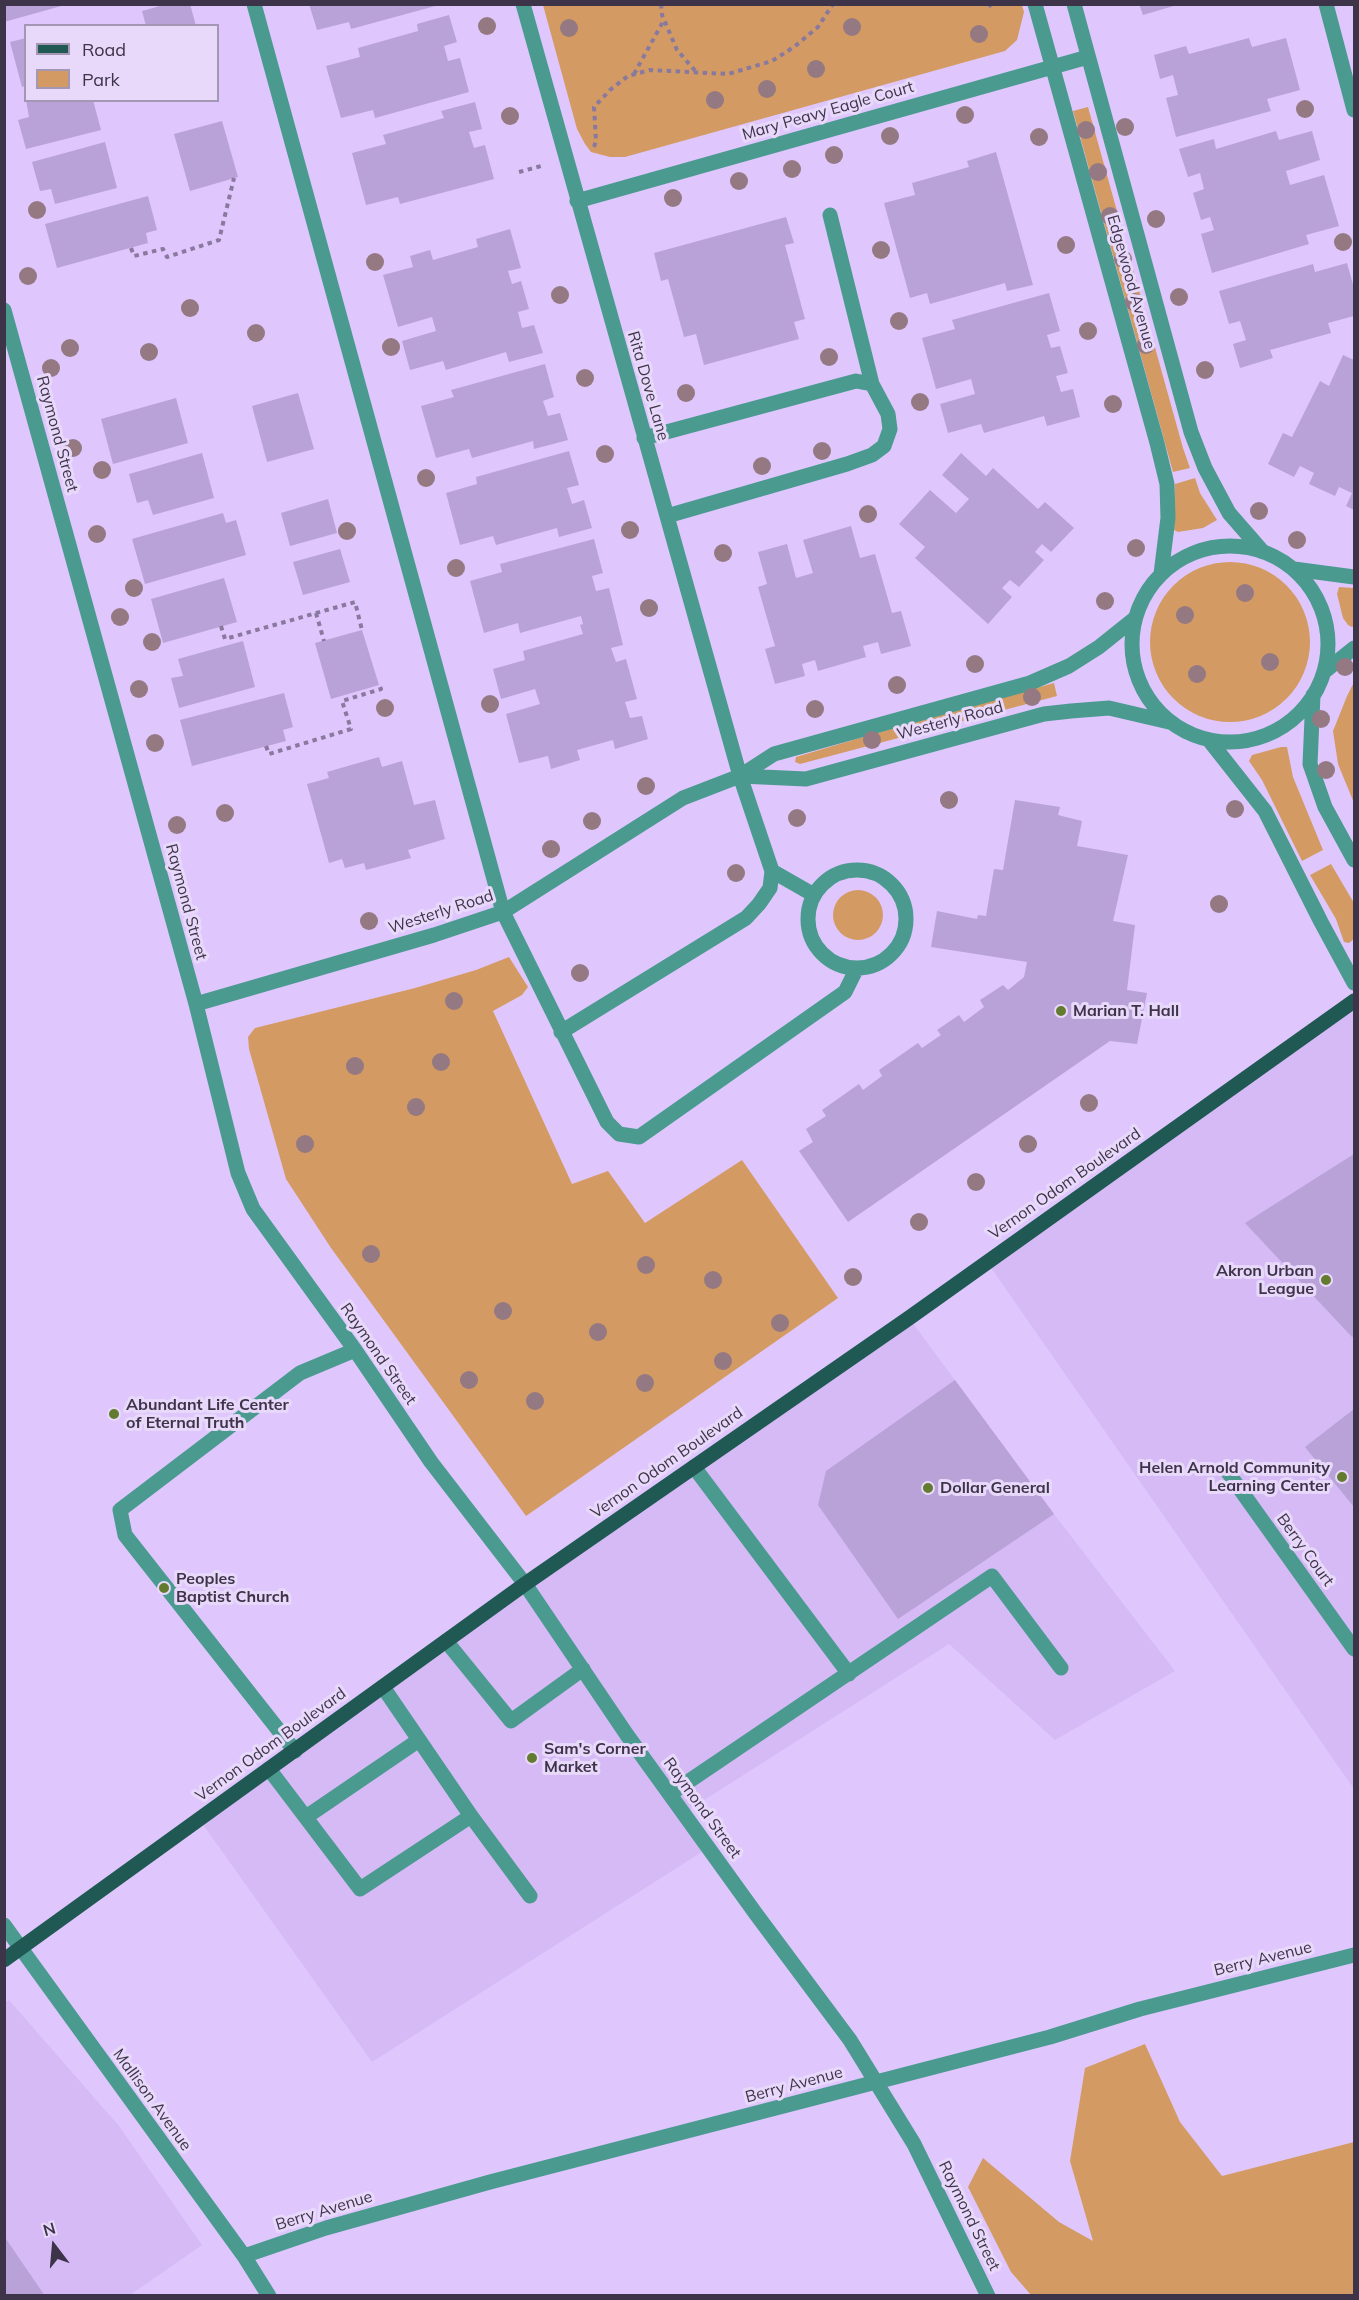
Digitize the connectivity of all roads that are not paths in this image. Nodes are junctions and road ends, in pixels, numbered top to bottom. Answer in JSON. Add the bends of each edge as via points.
{"nodes":[{"id":1,"x":254,"y":4,"type":"edge"},
{"id":2,"x":523,"y":4,"type":"edge"},
{"id":3,"x":1035,"y":4,"type":"edge"},
{"id":4,"x":1074,"y":4,"type":"edge"},
{"id":5,"x":1326,"y":4,"type":"edge"},
{"id":6,"x":1088,"y":57,"type":"junction"},
{"id":7,"x":1052,"y":67,"type":"junction"},
{"id":8,"x":1354,"y":110,"type":"edge"},
{"id":9,"x":577,"y":201,"type":"junction"},
{"id":10,"x":830,"y":215,"type":"dead end"},
{"id":11,"x":4,"y":310,"type":"edge"},
{"id":12,"x":872,"y":384,"type":"junction"},
{"id":13,"x":644,"y":438,"type":"junction"},
{"id":14,"x":667,"y":516,"type":"junction"},
{"id":15,"x":1263,"y":552,"type":"junction"},
{"id":16,"x":1294,"y":569,"type":"junction"},
{"id":17,"x":1161,"y":574,"type":"junction"},
{"id":18,"x":1354,"y":577,"type":"edge"},
{"id":19,"x":1134,"y":619,"type":"junction"},
{"id":20,"x":1354,"y":648,"type":"edge"},
{"id":21,"x":1324,"y":672,"type":"junction"},
{"id":22,"x":1313,"y":695,"type":"junction"},
{"id":23,"x":1169,"y":722,"type":"junction"},
{"id":24,"x":1209,"y":740,"type":"junction"},
{"id":25,"x":740,"y":776,"type":"junction"},
{"id":26,"x":1354,"y":860,"type":"edge"},
{"id":27,"x":772,"y":871,"type":"junction"},
{"id":28,"x":814,"y":896,"type":"junction"},
{"id":29,"x":502,"y":912,"type":"junction"},
{"id":30,"x":857,"y":968,"type":"junction"},
{"id":31,"x":1354,"y":982,"type":"edge"},
{"id":32,"x":1354,"y":1001,"type":"edge"},
{"id":33,"x":196,"y":1004,"type":"junction"},
{"id":34,"x":561,"y":1032,"type":"junction"},
{"id":35,"x":355,"y":1350,"type":"junction"},
{"id":36,"x":694,"y":1467,"type":"junction"},
{"id":37,"x":1227,"y":1471,"type":"dead end"},
{"id":38,"x":525,"y":1584,"type":"junction"},
{"id":39,"x":446,"y":1641,"type":"junction"},
{"id":40,"x":1354,"y":1649,"type":"edge"},
{"id":41,"x":1061,"y":1668,"type":"dead end"},
{"id":42,"x":583,"y":1670,"type":"junction"},
{"id":43,"x":849,"y":1674,"type":"junction"},
{"id":44,"x":383,"y":1687,"type":"junction"},
{"id":45,"x":419,"y":1740,"type":"junction"},
{"id":46,"x":295,"y":1751,"type":"junction"},
{"id":47,"x":269,"y":1769,"type":"junction"},
{"id":48,"x":670,"y":1794,"type":"junction"},
{"id":49,"x":471,"y":1816,"type":"junction"},
{"id":50,"x":306,"y":1817,"type":"junction"},
{"id":51,"x":530,"y":1896,"type":"dead end"},
{"id":52,"x":4,"y":1925,"type":"edge"},
{"id":53,"x":21,"y":1948,"type":"junction"},
{"id":54,"x":1354,"y":1955,"type":"edge"},
{"id":55,"x":4,"y":1960,"type":"edge"},
{"id":56,"x":875,"y":2082,"type":"junction"},
{"id":57,"x":244,"y":2256,"type":"junction"},
{"id":58,"x":269,"y":2295,"type":"edge"},
{"id":59,"x":988,"y":2295,"type":"edge"}],
"edges":[{"from":1,"to":29,"type":"street"},
{"from":2,"to":9,"type":"street","name":"Rita Dove Lane"},
{"from":3,"to":7,"type":"street","name":"Edgewood Avenue"},
{"from":4,"to":6,"type":"street","name":"Edgewood Avenue"},
{"from":5,"to":8,"type":"street"},
{"from":6,"to":7,"type":"street","name":"Mary Peavy Eagle Court"},
{"from":6,"to":15,"type":"street","name":"Edgewood Avenue","via":[[1191,432],[1230,513]]},
{"from":7,"to":9,"type":"street","name":"Mary Peavy Eagle Court"},
{"from":7,"to":17,"type":"street","name":"Edgewood Avenue","via":[[1167,484],[1168,518]]},
{"from":9,"to":13,"type":"street","name":"Rita Dove Lane"},
{"from":10,"to":12,"type":"street"},
{"from":11,"to":33,"type":"street","name":"Raymond Street"},
{"from":12,"to":13,"type":"street","via":[[855,381]]},
{"from":12,"to":14,"type":"street","via":[[888,414],[890,429],[885,446],[872,455]]},
{"from":13,"to":14,"type":"street","name":"Rita Dove Lane"},
{"from":14,"to":25,"type":"street","name":"Rita Dove Lane"},
{"from":15,"to":16,"type":"street"},
{"from":15,"to":17,"type":"street","via":[[1236,546],[1209,548],[1183,557]]},
{"from":16,"to":18,"type":"street"},
{"from":16,"to":21,"type":"street","via":[[1312,590],[1324,617],[1328,644]]},
{"from":17,"to":19,"type":"street","via":[[1144,594]]},
{"from":19,"to":23,"type":"street","via":[[1131,647],[1136,675],[1149,701]]},
{"from":19,"to":25,"type":"street","name":"Westerly Road","via":[[1069,666],[1030,684],[774,754]]},
{"from":20,"to":21,"type":"street"},
{"from":21,"to":22,"type":"street"},
{"from":22,"to":24,"type":"street","via":[[1298,714],[1257,738]]},
{"from":22,"to":26,"type":"street","via":[[1310,764],[1324,807]]},
{"from":23,"to":24,"type":"street"},
{"from":23,"to":25,"type":"street","name":"Westerly Road","via":[[1108,708],[1044,714],[806,779]]},
{"from":24,"to":31,"type":"street","via":[[1265,811]]},
{"from":25,"to":27,"type":"street","name":"Rita Dove Lane"},
{"from":25,"to":29,"type":"street","name":"Westerly Road","via":[[682,798]]},
{"from":27,"to":28,"type":"street"},
{"from":27,"to":34,"type":"street","via":[[770,888],[746,918]]},
{"from":28,"to":30,"type":"street","via":[[808,911],[808,928],[814,944],[840,966]]},
{"from":28,"to":30,"type":"street","via":[[824,882],[839,873],[856,871],[873,873],[897,891],[906,920],[897,948],[872,966]]},
{"from":29,"to":33,"type":"street","name":"Westerly Road"},
{"from":29,"to":34,"type":"street"},
{"from":30,"to":34,"type":"street","via":[[845,992],[639,1137],[619,1134],[607,1122]]},
{"from":32,"to":36,"type":"main road","name":"Vernon Odom Boulevard"},
{"from":33,"to":35,"type":"street","name":"Raymond Street","via":[[238,1173],[253,1209]]},
{"from":35,"to":38,"type":"street","name":"Raymond Street","via":[[431,1462]]},
{"from":35,"to":46,"type":"street","via":[[300,1373],[120,1510],[124,1535]]},
{"from":36,"to":38,"type":"main road","name":"Vernon Odom Boulevard"},
{"from":36,"to":43,"type":"street"},
{"from":37,"to":40,"type":"street","name":"Berry Court"},
{"from":38,"to":39,"type":"main road","name":"Vernon Odom Boulevard"},
{"from":38,"to":42,"type":"street","name":"Raymond Street"},
{"from":39,"to":42,"type":"street","via":[[511,1720]]},
{"from":39,"to":44,"type":"main road","name":"Vernon Odom Boulevard"},
{"from":41,"to":43,"type":"street","via":[[992,1576]]},
{"from":42,"to":48,"type":"street","name":"Raymond Street"},
{"from":43,"to":48,"type":"street"},
{"from":44,"to":45,"type":"street"},
{"from":44,"to":46,"type":"main road","name":"Vernon Odom Boulevard"},
{"from":45,"to":49,"type":"street"},
{"from":45,"to":50,"type":"street"},
{"from":46,"to":47,"type":"main road","name":"Vernon Odom Boulevard"},
{"from":47,"to":50,"type":"street"},
{"from":47,"to":53,"type":"main road","name":"Vernon Odom Boulevard"},
{"from":48,"to":56,"type":"street","name":"Raymond Street","via":[[850,2040]]},
{"from":49,"to":50,"type":"street","via":[[360,1889]]},
{"from":49,"to":51,"type":"street"},
{"from":52,"to":53,"type":"street","name":"Mallison Avenue"},
{"from":53,"to":55,"type":"main road","name":"Vernon Odom Boulevard"},
{"from":53,"to":57,"type":"street","name":"Mallison Avenue"},
{"from":54,"to":56,"type":"street","name":"Berry Avenue"},
{"from":56,"to":57,"type":"street","name":"Berry Avenue","via":[[479,2185],[326,2228]]},
{"from":56,"to":59,"type":"street","name":"Raymond Street","via":[[914,2144]]},
{"from":57,"to":58,"type":"street","name":"Mallison Avenue"}]}
